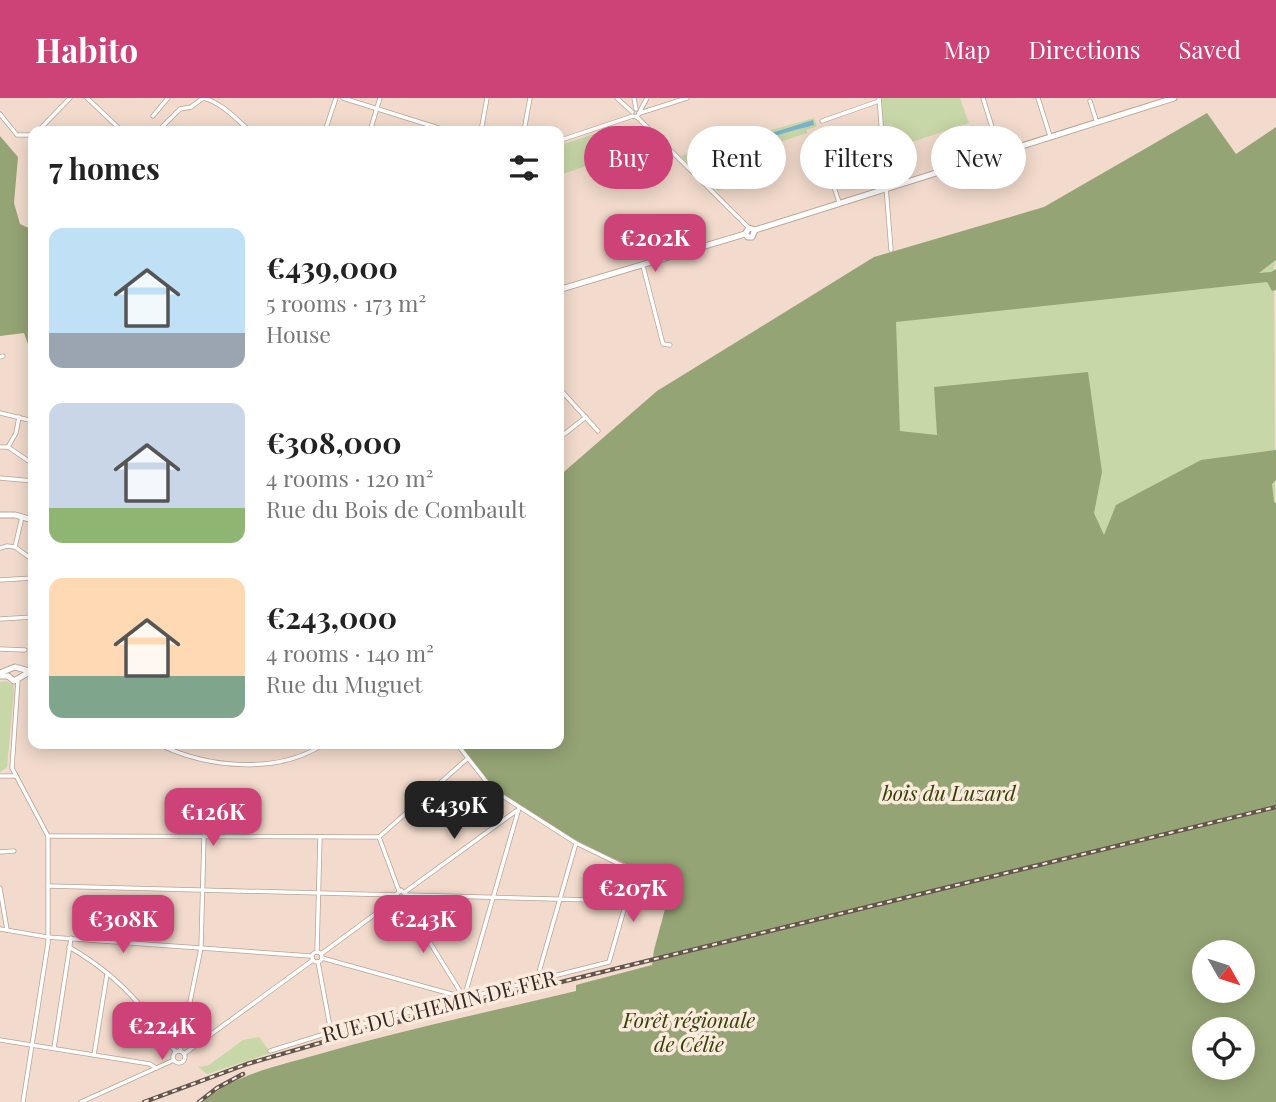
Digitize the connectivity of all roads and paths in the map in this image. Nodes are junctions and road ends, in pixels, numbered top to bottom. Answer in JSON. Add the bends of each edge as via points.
{"nodes":[{"id":1,"x":70,"y":98,"type":"edge"},
{"id":2,"x":87,"y":98,"type":"edge"},
{"id":3,"x":96,"y":98,"type":"edge"},
{"id":4,"x":168,"y":98,"type":"edge"},
{"id":5,"x":336,"y":98,"type":"edge"},
{"id":6,"x":344,"y":98,"type":"edge"},
{"id":7,"x":380,"y":98,"type":"edge"},
{"id":8,"x":487,"y":98,"type":"edge"},
{"id":9,"x":537,"y":98,"type":"edge"},
{"id":10,"x":617,"y":98,"type":"edge"},
{"id":11,"x":634,"y":98,"type":"edge"},
{"id":12,"x":647,"y":98,"type":"edge"},
{"id":13,"x":687,"y":98,"type":"edge"},
{"id":14,"x":983,"y":98,"type":"edge"},
{"id":15,"x":1038,"y":98,"type":"edge"},
{"id":16,"x":530,"y":99,"type":"edge"},
{"id":17,"x":879,"y":99,"type":"edge"},
{"id":18,"x":1171,"y":99,"type":"edge"},
{"id":19,"x":1090,"y":101,"type":"dead end"},
{"id":20,"x":94,"y":104,"type":"junction"},
{"id":21,"x":377,"y":109,"type":"junction"},
{"id":22,"x":636,"y":113,"type":"junction"},
{"id":23,"x":0,"y":114,"type":"edge"},
{"id":24,"x":153,"y":116,"type":"dead end"},
{"id":25,"x":822,"y":121,"type":"dead end"},
{"id":26,"x":1097,"y":122,"type":"junction"},
{"id":27,"x":43,"y":126,"type":"edge"},
{"id":28,"x":117,"y":126,"type":"edge"},
{"id":29,"x":163,"y":126,"type":"edge"},
{"id":30,"x":244,"y":126,"type":"edge"},
{"id":31,"x":327,"y":126,"type":"edge"},
{"id":32,"x":372,"y":126,"type":"edge"},
{"id":33,"x":432,"y":126,"type":"edge"},
{"id":34,"x":482,"y":126,"type":"edge"},
{"id":35,"x":525,"y":126,"type":"edge"},
{"id":36,"x":882,"y":126,"type":"edge"},
{"id":37,"x":992,"y":126,"type":"edge"},
{"id":38,"x":28,"y":136,"type":"edge"},
{"id":39,"x":1051,"y":137,"type":"junction"},
{"id":40,"x":564,"y":139,"type":"edge"},
{"id":41,"x":1026,"y":145,"type":"edge"},
{"id":42,"x":835,"y":189,"type":"edge"},
{"id":43,"x":884,"y":189,"type":"edge"},
{"id":44,"x":888,"y":189,"type":"edge"},
{"id":45,"x":839,"y":202,"type":"junction"},
{"id":46,"x":750,"y":230,"type":"junction"},
{"id":47,"x":891,"y":250,"type":"dead end"},
{"id":48,"x":642,"y":264,"type":"junction"},
{"id":49,"x":564,"y":288,"type":"edge"},
{"id":50,"x":670,"y":345,"type":"dead end"},
{"id":51,"x":564,"y":393,"type":"edge"},
{"id":52,"x":0,"y":412,"type":"edge"},
{"id":53,"x":19,"y":417,"type":"junction"},
{"id":54,"x":586,"y":417,"type":"junction"},
{"id":55,"x":28,"y":420,"type":"edge"},
{"id":56,"x":598,"y":431,"type":"dead end"},
{"id":57,"x":564,"y":434,"type":"edge"},
{"id":58,"x":0,"y":447,"type":"edge"},
{"id":59,"x":8,"y":447,"type":"junction"},
{"id":60,"x":28,"y":461,"type":"edge"},
{"id":61,"x":0,"y":478,"type":"edge"},
{"id":62,"x":28,"y":480,"type":"edge"},
{"id":63,"x":0,"y":515,"type":"edge"},
{"id":64,"x":22,"y":517,"type":"junction"},
{"id":65,"x":28,"y":519,"type":"edge"},
{"id":66,"x":15,"y":547,"type":"junction"},
{"id":67,"x":0,"y":548,"type":"edge"},
{"id":68,"x":28,"y":556,"type":"edge"},
{"id":69,"x":28,"y":578,"type":"edge"},
{"id":70,"x":0,"y":580,"type":"edge"},
{"id":71,"x":28,"y":617,"type":"edge"},
{"id":72,"x":0,"y":620,"type":"edge"},
{"id":73,"x":0,"y":649,"type":"edge"},
{"id":74,"x":25,"y":650,"type":"dead end"},
{"id":75,"x":28,"y":672,"type":"edge"},
{"id":76,"x":8,"y":673,"type":"junction"},
{"id":77,"x":0,"y":674,"type":"edge"},
{"id":78,"x":19,"y":675,"type":"junction"},
{"id":79,"x":172,"y":749,"type":"edge"},
{"id":80,"x":314,"y":749,"type":"edge"},
{"id":81,"x":461,"y":749,"type":"edge"},
{"id":82,"x":467,"y":758,"type":"junction"},
{"id":83,"x":12,"y":768,"type":"junction"},
{"id":84,"x":1,"y":776,"type":"edge"},
{"id":85,"x":16,"y":776,"type":"junction"},
{"id":86,"x":518,"y":809,"type":"junction"},
{"id":87,"x":48,"y":836,"type":"junction"},
{"id":88,"x":204,"y":836,"type":"junction"},
{"id":89,"x":320,"y":836,"type":"junction"},
{"id":90,"x":379,"y":837,"type":"junction"},
{"id":91,"x":576,"y":843,"type":"junction"},
{"id":92,"x":14,"y":850,"type":"dead end"},
{"id":93,"x":0,"y":852,"type":"edge"},
{"id":94,"x":635,"y":872,"type":"junction"},
{"id":95,"x":48,"y":886,"type":"junction"},
{"id":96,"x":0,"y":888,"type":"edge"},
{"id":97,"x":203,"y":890,"type":"junction"},
{"id":98,"x":399,"y":891,"type":"junction"},
{"id":99,"x":318,"y":893,"type":"junction"},
{"id":100,"x":405,"y":896,"type":"junction"},
{"id":101,"x":396,"y":897,"type":"junction"},
{"id":102,"x":493,"y":898,"type":"junction"},
{"id":103,"x":560,"y":899,"type":"junction"},
{"id":104,"x":627,"y":901,"type":"junction"},
{"id":105,"x":0,"y":929,"type":"edge"},
{"id":106,"x":7,"y":930,"type":"junction"},
{"id":107,"x":47,"y":937,"type":"junction"},
{"id":108,"x":71,"y":939,"type":"junction"},
{"id":109,"x":69,"y":947,"type":"junction"},
{"id":110,"x":201,"y":948,"type":"junction"},
{"id":111,"x":317,"y":957,"type":"junction"},
{"id":112,"x":107,"y":973,"type":"junction"},
{"id":113,"x":537,"y":979,"type":"junction"},
{"id":114,"x":464,"y":998,"type":"junction"},
{"id":115,"x":331,"y":1032,"type":"junction"},
{"id":116,"x":0,"y":1040,"type":"edge"},
{"id":117,"x":32,"y":1045,"type":"junction"},
{"id":118,"x":54,"y":1048,"type":"junction"},
{"id":119,"x":271,"y":1051,"type":"dead end"},
{"id":120,"x":180,"y":1052,"type":"junction"},
{"id":121,"x":94,"y":1055,"type":"junction"},
{"id":122,"x":174,"y":1060,"type":"junction"},
{"id":123,"x":156,"y":1068,"type":"junction"},
{"id":124,"x":23,"y":1102,"type":"edge"},
{"id":125,"x":82,"y":1102,"type":"edge"}],
"edges":[{"from":1,"to":27,"type":"street"},
{"from":2,"to":20,"type":"street"},
{"from":3,"to":20,"type":"street"},
{"from":4,"to":24,"type":"street"},
{"from":5,"to":31,"type":"street"},
{"from":6,"to":21,"type":"street"},
{"from":7,"to":21,"type":"street"},
{"from":8,"to":34,"type":"street"},
{"from":9,"to":16,"type":"street"},
{"from":10,"to":22,"type":"street"},
{"from":11,"to":22,"type":"street"},
{"from":12,"to":22,"type":"street"},
{"from":13,"to":22,"type":"street"},
{"from":14,"to":37,"type":"street"},
{"from":15,"to":39,"type":"street"},
{"from":16,"to":35,"type":"street"},
{"from":17,"to":25,"type":"street"},
{"from":17,"to":36,"type":"street"},
{"from":18,"to":26,"type":"street"},
{"from":19,"to":26,"type":"street"},
{"from":20,"to":28,"type":"street"},
{"from":21,"to":32,"type":"street"},
{"from":21,"to":33,"type":"street"},
{"from":22,"to":40,"type":"street"},
{"from":22,"to":46,"type":"street"},
{"from":23,"to":38,"type":"street","via":[[17,135]]},
{"from":26,"to":39,"type":"street"},
{"from":29,"to":30,"type":"street","via":[[180,109],[203,98]]},
{"from":39,"to":41,"type":"street"},
{"from":42,"to":45,"type":"street"},
{"from":43,"to":45,"type":"street"},
{"from":44,"to":47,"type":"street"},
{"from":45,"to":46,"type":"street"},
{"from":46,"to":48,"type":"street"},
{"from":48,"to":49,"type":"street"},
{"from":48,"to":50,"type":"street","via":[[663,344]]},
{"from":51,"to":54,"type":"street"},
{"from":52,"to":53,"type":"street"},
{"from":53,"to":55,"type":"street"},
{"from":53,"to":59,"type":"street"},
{"from":54,"to":56,"type":"street"},
{"from":54,"to":57,"type":"street"},
{"from":58,"to":59,"type":"street"},
{"from":59,"to":60,"type":"street"},
{"from":61,"to":62,"type":"street"},
{"from":63,"to":64,"type":"street"},
{"from":64,"to":65,"type":"street"},
{"from":64,"to":66,"type":"street"},
{"from":66,"to":67,"type":"street"},
{"from":66,"to":68,"type":"street"},
{"from":69,"to":70,"type":"street"},
{"from":71,"to":72,"type":"street"},
{"from":73,"to":74,"type":"street"},
{"from":75,"to":78,"type":"street"},
{"from":76,"to":77,"type":"street"},
{"from":76,"to":78,"type":"street","via":[[12,680]]},
{"from":76,"to":78,"type":"street","via":[[13,667]]},
{"from":78,"to":83,"type":"street"},
{"from":79,"to":80,"type":"street","via":[[196,758],[247,764],[293,759]]},
{"from":81,"to":82,"type":"street"},
{"from":82,"to":86,"type":"street","via":[[492,789]]},
{"from":82,"to":90,"type":"street"},
{"from":83,"to":84,"type":"street"},
{"from":83,"to":85,"type":"street"},
{"from":84,"to":85,"type":"street"},
{"from":85,"to":87,"type":"street"},
{"from":86,"to":91,"type":"street"},
{"from":86,"to":100,"type":"street"},
{"from":86,"to":102,"type":"street"},
{"from":87,"to":88,"type":"street"},
{"from":87,"to":95,"type":"street"},
{"from":88,"to":89,"type":"street"},
{"from":88,"to":97,"type":"street"},
{"from":89,"to":90,"type":"street"},
{"from":89,"to":99,"type":"street"},
{"from":90,"to":98,"type":"street"},
{"from":91,"to":94,"type":"street"},
{"from":91,"to":103,"type":"street"},
{"from":92,"to":93,"type":"street"},
{"from":94,"to":104,"type":"street"},
{"from":94,"to":104,"type":"street","via":[[658,885],[665,901]]},
{"from":95,"to":97,"type":"street"},
{"from":95,"to":107,"type":"street"},
{"from":96,"to":106,"type":"street"},
{"from":97,"to":99,"type":"street"},
{"from":97,"to":110,"type":"street"},
{"from":98,"to":100,"type":"street"},
{"from":98,"to":101,"type":"street"},
{"from":99,"to":101,"type":"street"},
{"from":99,"to":111,"type":"street"},
{"from":100,"to":101,"type":"street"},
{"from":100,"to":102,"type":"street"},
{"from":100,"to":114,"type":"street"},
{"from":101,"to":111,"type":"street"},
{"from":102,"to":103,"type":"street"},
{"from":102,"to":114,"type":"street"},
{"from":103,"to":104,"type":"street"},
{"from":103,"to":113,"type":"street"},
{"from":104,"to":113,"type":"street","name":"RUE DU CHEMIN DE FER","via":[[609,962]]},
{"from":105,"to":106,"type":"street"},
{"from":106,"to":107,"type":"street"},
{"from":107,"to":108,"type":"street"},
{"from":107,"to":117,"type":"street"},
{"from":108,"to":109,"type":"street"},
{"from":108,"to":110,"type":"street"},
{"from":109,"to":112,"type":"street"},
{"from":109,"to":118,"type":"street"},
{"from":110,"to":111,"type":"street"},
{"from":110,"to":120,"type":"street"},
{"from":111,"to":114,"type":"street"},
{"from":111,"to":115,"type":"street"},
{"from":111,"to":120,"type":"street"},
{"from":112,"to":120,"type":"street"},
{"from":112,"to":121,"type":"street"},
{"from":113,"to":114,"type":"street","name":"RUE DU CHEMIN DE FER"},
{"from":114,"to":115,"type":"street","name":"RUE DU CHEMIN DE FER"},
{"from":115,"to":119,"type":"street","name":"RUE DU CHEMIN DE FER"},
{"from":116,"to":117,"type":"street"},
{"from":117,"to":118,"type":"street"},
{"from":117,"to":124,"type":"street"},
{"from":118,"to":121,"type":"street"},
{"from":120,"to":122,"type":"street"},
{"from":120,"to":122,"type":"street","via":[[182,1062]]},
{"from":121,"to":123,"type":"street"},
{"from":122,"to":123,"type":"street"},
{"from":123,"to":125,"type":"street"}]}
